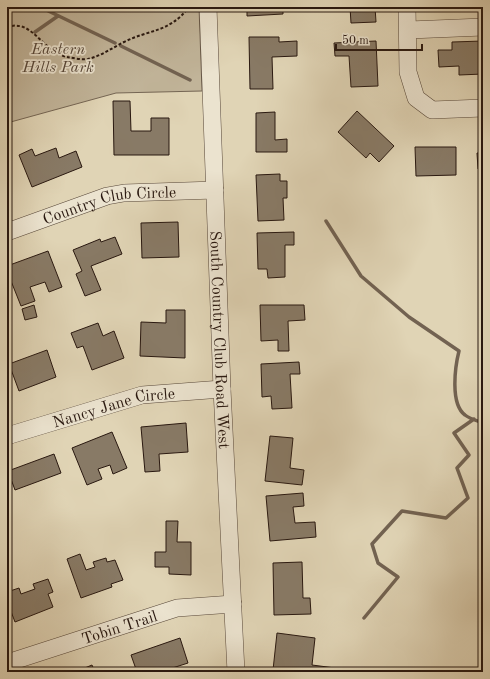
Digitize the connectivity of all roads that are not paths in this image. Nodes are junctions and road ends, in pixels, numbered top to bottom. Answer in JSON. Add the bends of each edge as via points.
{"nodes":[{"id":1,"x":208,"y":7,"type":"edge"},
{"id":2,"x":407,"y":7,"type":"edge"},
{"id":3,"x":483,"y":28,"type":"edge"},
{"id":4,"x":409,"y":30,"type":"junction"},
{"id":5,"x":483,"y":108,"type":"edge"},
{"id":6,"x":215,"y":190,"type":"junction"},
{"id":7,"x":7,"y":232,"type":"edge"},
{"id":8,"x":222,"y":389,"type":"junction"},
{"id":9,"x":7,"y":436,"type":"edge"},
{"id":10,"x":233,"y":604,"type":"junction"},
{"id":11,"x":7,"y":663,"type":"edge"},
{"id":12,"x":236,"y":672,"type":"edge"}],
"edges":[{"from":1,"to":6,"type":"street","name":"South Country Club Road West"},
{"from":2,"to":4,"type":"street"},
{"from":3,"to":4,"type":"street"},
{"from":4,"to":5,"type":"street","via":[[408,72],[416,98],[432,110]]},
{"from":6,"to":7,"type":"street","name":"Country Club Circle","via":[[124,193],[107,196]]},
{"from":6,"to":8,"type":"street","name":"South Country Club Road West"},
{"from":8,"to":9,"type":"street","name":"Nancy Jane Circle","via":[[142,395]]},
{"from":8,"to":10,"type":"street","name":"South Country Club Road West"},
{"from":10,"to":11,"type":"street","name":"Tobin Trail","via":[[177,608]]},
{"from":10,"to":12,"type":"street","name":"South Country Club Road West"}]}
